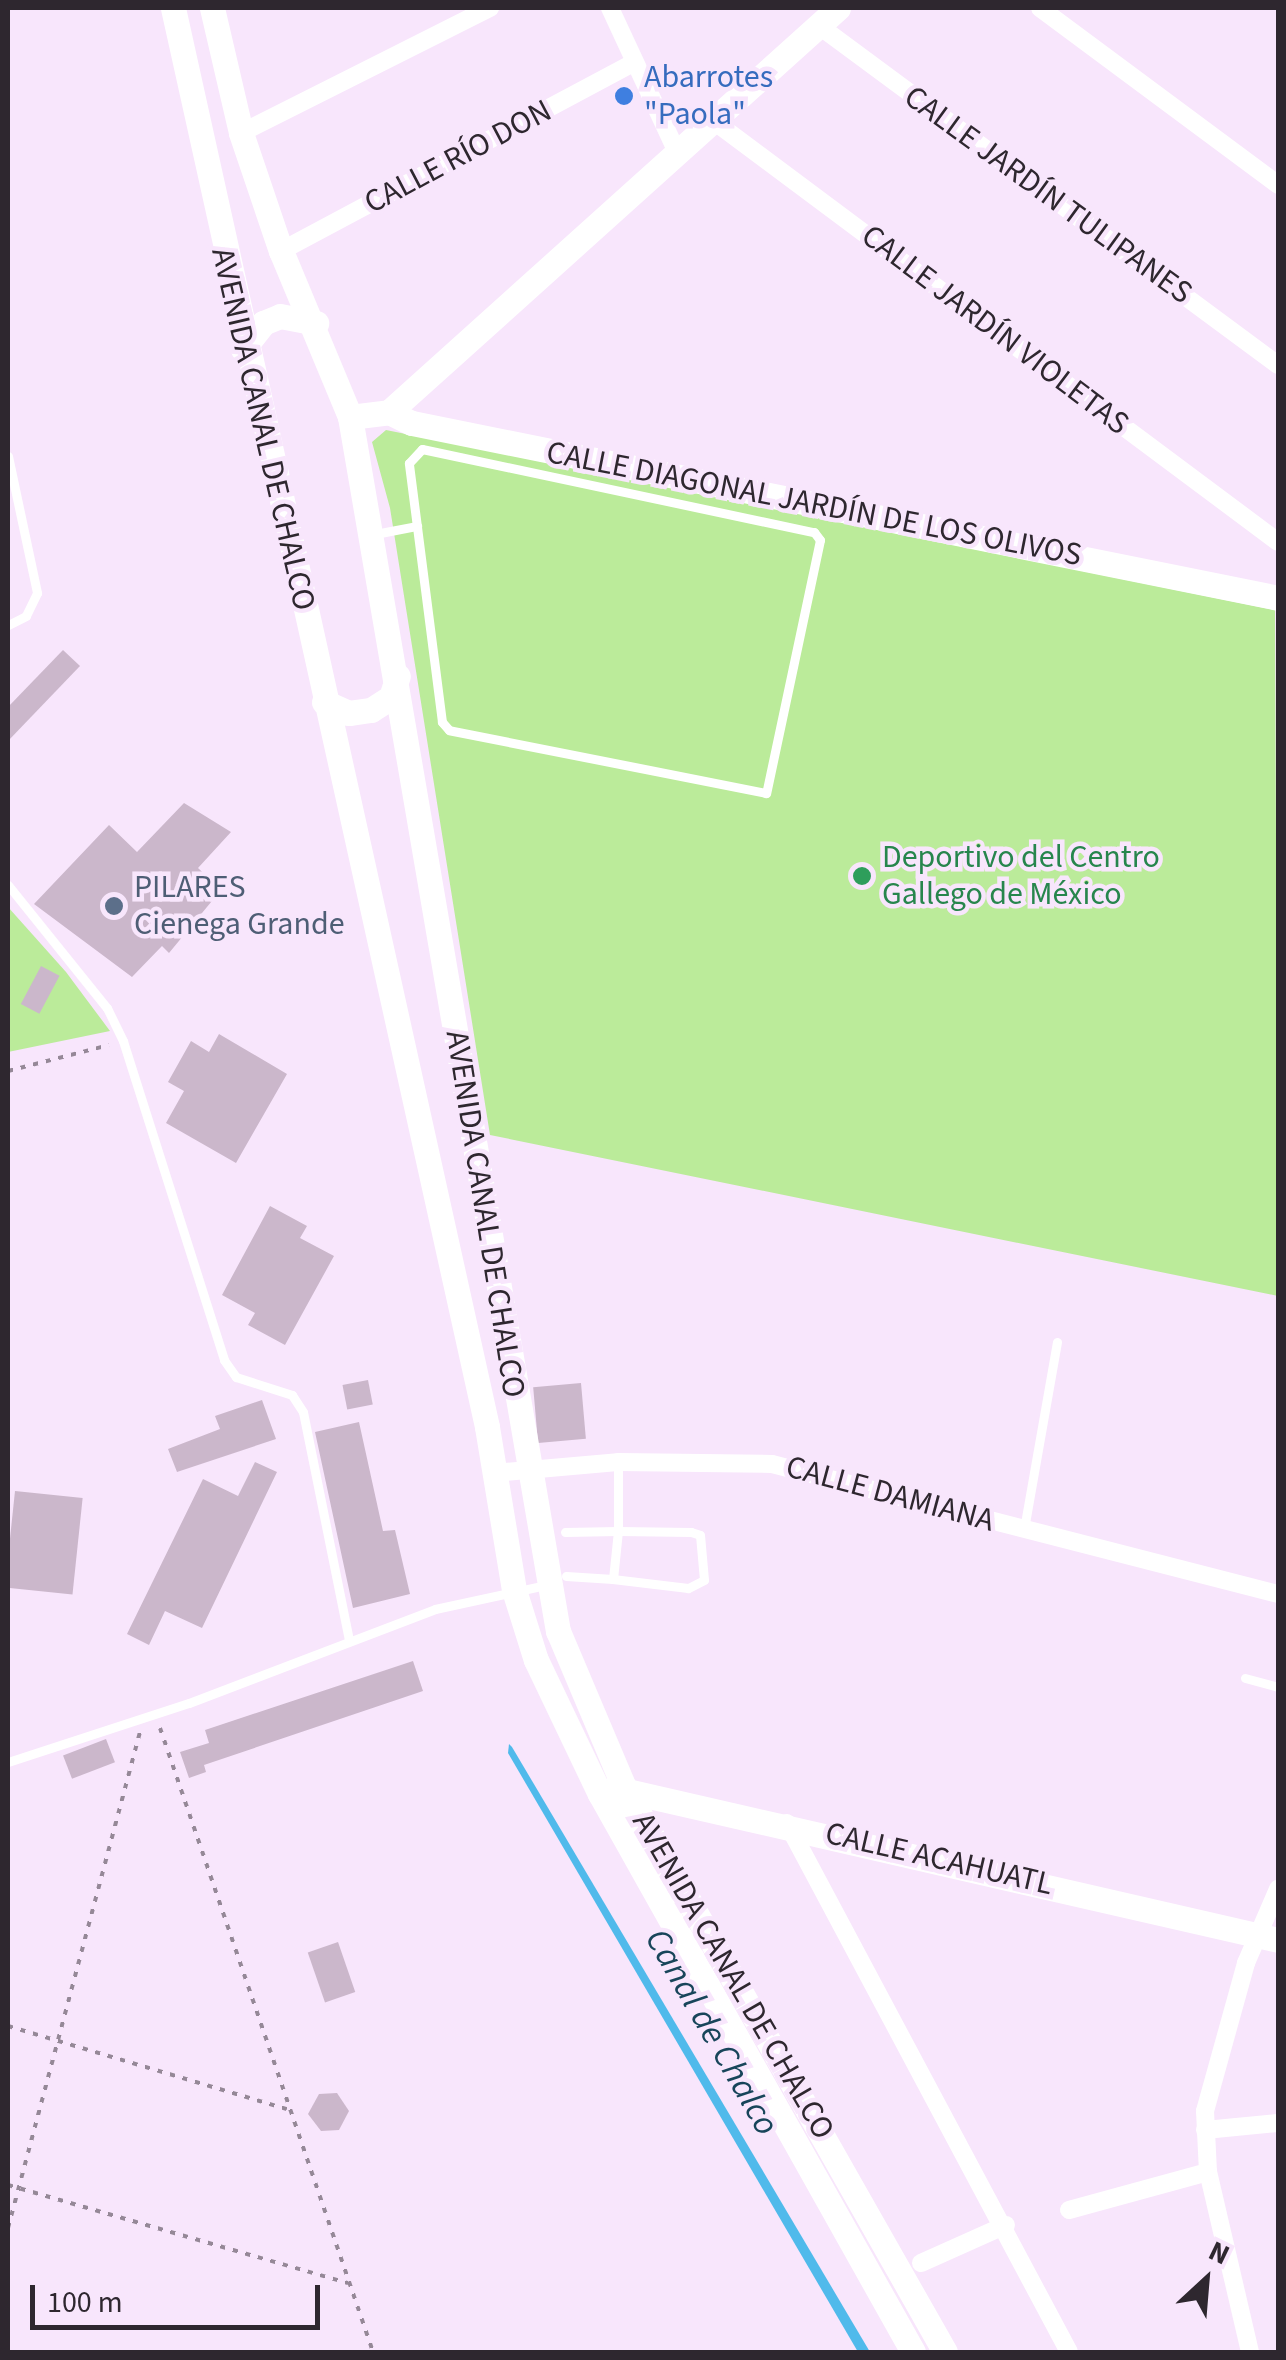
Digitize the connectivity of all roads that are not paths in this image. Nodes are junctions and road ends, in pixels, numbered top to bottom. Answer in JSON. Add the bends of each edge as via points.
{"nodes":[{"id":1,"x":173,"y":8,"type":"edge"},
{"id":2,"x":212,"y":8,"type":"edge"},
{"id":3,"x":490,"y":8,"type":"edge"},
{"id":4,"x":610,"y":8,"type":"edge"},
{"id":5,"x":838,"y":8,"type":"edge"},
{"id":6,"x":1040,"y":8,"type":"edge"},
{"id":7,"x":818,"y":25,"type":"junction"},
{"id":8,"x":635,"y":62,"type":"junction"},
{"id":9,"x":711,"y":119,"type":"junction"},
{"id":10,"x":241,"y":133,"type":"junction"},
{"id":11,"x":676,"y":150,"type":"junction"},
{"id":12,"x":1278,"y":185,"type":"edge"},
{"id":13,"x":280,"y":251,"type":"junction"},
{"id":14,"x":316,"y":323,"type":"junction"},
{"id":15,"x":243,"y":349,"type":"junction"},
{"id":16,"x":1278,"y":365,"type":"edge"},
{"id":17,"x":389,"y":412,"type":"junction"},
{"id":18,"x":350,"y":416,"type":"junction"},
{"id":19,"x":8,"y":456,"type":"edge"},
{"id":20,"x":417,"y":526,"type":"junction"},
{"id":21,"x":372,"y":535,"type":"junction"},
{"id":22,"x":1278,"y":542,"type":"edge"},
{"id":23,"x":1278,"y":598,"type":"edge"},
{"id":24,"x":8,"y":624,"type":"edge"},
{"id":25,"x":398,"y":676,"type":"junction"},
{"id":26,"x":324,"y":702,"type":"junction"},
{"id":27,"x":8,"y":885,"type":"edge"},
{"id":28,"x":1057,"y":1342,"type":"dead end"},
{"id":29,"x":618,"y":1462,"type":"junction"},
{"id":30,"x":528,"y":1471,"type":"junction"},
{"id":31,"x":493,"y":1473,"type":"junction"},
{"id":32,"x":1024,"y":1529,"type":"junction"},
{"id":33,"x":618,"y":1531,"type":"junction"},
{"id":34,"x":565,"y":1532,"type":"dead end"},
{"id":35,"x":614,"y":1578,"type":"junction"},
{"id":36,"x":558,"y":1580,"type":"junction"},
{"id":37,"x":514,"y":1590,"type":"junction"},
{"id":38,"x":1278,"y":1594,"type":"edge"},
{"id":39,"x":349,"y":1640,"type":"junction"},
{"id":40,"x":1244,"y":1678,"type":"dead end"},
{"id":41,"x":1278,"y":1687,"type":"edge"},
{"id":42,"x":8,"y":1762,"type":"edge"},
{"id":43,"x":612,"y":1789,"type":"junction"},
{"id":44,"x":788,"y":1823,"type":"junction"},
{"id":45,"x":1278,"y":1889,"type":"edge"},
{"id":46,"x":1269,"y":1937,"type":"edge"},
{"id":47,"x":1278,"y":2124,"type":"edge"},
{"id":48,"x":1205,"y":2130,"type":"junction"},
{"id":49,"x":1208,"y":2172,"type":"junction"},
{"id":50,"x":1069,"y":2210,"type":"dead end"},
{"id":51,"x":1006,"y":2226,"type":"junction"},
{"id":52,"x":921,"y":2263,"type":"dead end"},
{"id":53,"x":913,"y":2352,"type":"edge"},
{"id":54,"x":945,"y":2352,"type":"edge"},
{"id":55,"x":1069,"y":2352,"type":"edge"},
{"id":56,"x":1250,"y":2352,"type":"edge"}],
"edges":[{"from":1,"to":15,"type":"main road","name":"AVENIDA CANAL DE CHALCO"},
{"from":2,"to":10,"type":"main road","name":"AVENIDA CANAL DE CHALCO"},
{"from":3,"to":10,"type":"street"},
{"from":4,"to":8,"type":"street"},
{"from":5,"to":7,"type":"main road"},
{"from":6,"to":12,"type":"street"},
{"from":7,"to":9,"type":"main road"},
{"from":7,"to":16,"type":"street","name":"CALLE JARDÍN TULIPANES"},
{"from":8,"to":11,"type":"street"},
{"from":8,"to":13,"type":"street","name":"CALLE RÍO DON"},
{"from":9,"to":11,"type":"main road"},
{"from":9,"to":22,"type":"street","name":"CALLE JARDÍN VIOLETAS"},
{"from":10,"to":13,"type":"main road","name":"AVENIDA CANAL DE CHALCO"},
{"from":11,"to":17,"type":"main road"},
{"from":13,"to":14,"type":"main road","name":"AVENIDA CANAL DE CHALCO"},
{"from":14,"to":15,"type":"main road","via":[[280,316],[263,323]]},
{"from":14,"to":18,"type":"main road","name":"AVENIDA CANAL DE CHALCO"},
{"from":15,"to":26,"type":"main road","name":"AVENIDA CANAL DE CHALCO"},
{"from":17,"to":18,"type":"main road","name":"CALLE DIAGONAL JARDÍN DE LOS OLIVOS"},
{"from":17,"to":23,"type":"main road","name":"CALLE DIAGONAL JARDÍN DE LOS OLIVOS","via":[[412,423]]},
{"from":18,"to":21,"type":"main road","name":"AVENIDA CANAL DE CHALCO"},
{"from":19,"to":24,"type":"lane","via":[[38,593],[26,616]]},
{"from":20,"to":20,"type":"lane","via":[[409,463],[422,449],[804,527],[820,540],[769,788],[757,795],[459,734],[442,722]]},
{"from":20,"to":21,"type":"lane"},
{"from":21,"to":25,"type":"main road","name":"AVENIDA CANAL DE CHALCO"},
{"from":25,"to":26,"type":"main road","via":[[391,697],[370,710],[349,713]]},
{"from":25,"to":30,"type":"main road","name":"AVENIDA CANAL DE CHALCO"},
{"from":26,"to":31,"type":"main road","name":"AVENIDA CANAL DE CHALCO"},
{"from":27,"to":39,"type":"lane","via":[[107,1008],[224,1360],[236,1377],[292,1395],[303,1412]]},
{"from":28,"to":32,"type":"lane"},
{"from":29,"to":30,"type":"street","name":"CALLE DAMIANA"},
{"from":29,"to":32,"type":"street","name":"CALLE DAMIANA","via":[[772,1464]]},
{"from":29,"to":33,"type":"lane"},
{"from":30,"to":31,"type":"street","name":"CALLE DAMIANA"},
{"from":30,"to":36,"type":"main road","name":"AVENIDA CANAL DE CHALCO"},
{"from":31,"to":37,"type":"main road","name":"AVENIDA CANAL DE CHALCO"},
{"from":32,"to":38,"type":"street","name":"CALLE DAMIANA"},
{"from":33,"to":34,"type":"lane"},
{"from":33,"to":35,"type":"lane"},
{"from":33,"to":35,"type":"lane","via":[[700,1535],[704,1580],[688,1588]]},
{"from":35,"to":36,"type":"lane"},
{"from":36,"to":37,"type":"lane"},
{"from":36,"to":43,"type":"main road","name":"AVENIDA CANAL DE CHALCO","via":[[558,1631]]},
{"from":37,"to":39,"type":"lane"},
{"from":37,"to":43,"type":"main road","name":"AVENIDA CANAL DE CHALCO","via":[[536,1660]]},
{"from":39,"to":42,"type":"lane"},
{"from":40,"to":41,"type":"lane"},
{"from":43,"to":44,"type":"main road","name":"CALLE ACAHUATL"},
{"from":43,"to":53,"type":"main road","name":"AVENIDA CANAL DE CHALCO"},
{"from":43,"to":54,"type":"main road","name":"AVENIDA CANAL DE CHALCO"},
{"from":44,"to":46,"type":"main road","name":"CALLE ACAHUATL"},
{"from":44,"to":51,"type":"street"},
{"from":45,"to":46,"type":"street"},
{"from":46,"to":48,"type":"street"},
{"from":47,"to":48,"type":"street"},
{"from":48,"to":49,"type":"street"},
{"from":49,"to":50,"type":"street"},
{"from":49,"to":56,"type":"street"},
{"from":51,"to":52,"type":"street"},
{"from":51,"to":55,"type":"street"}]}
